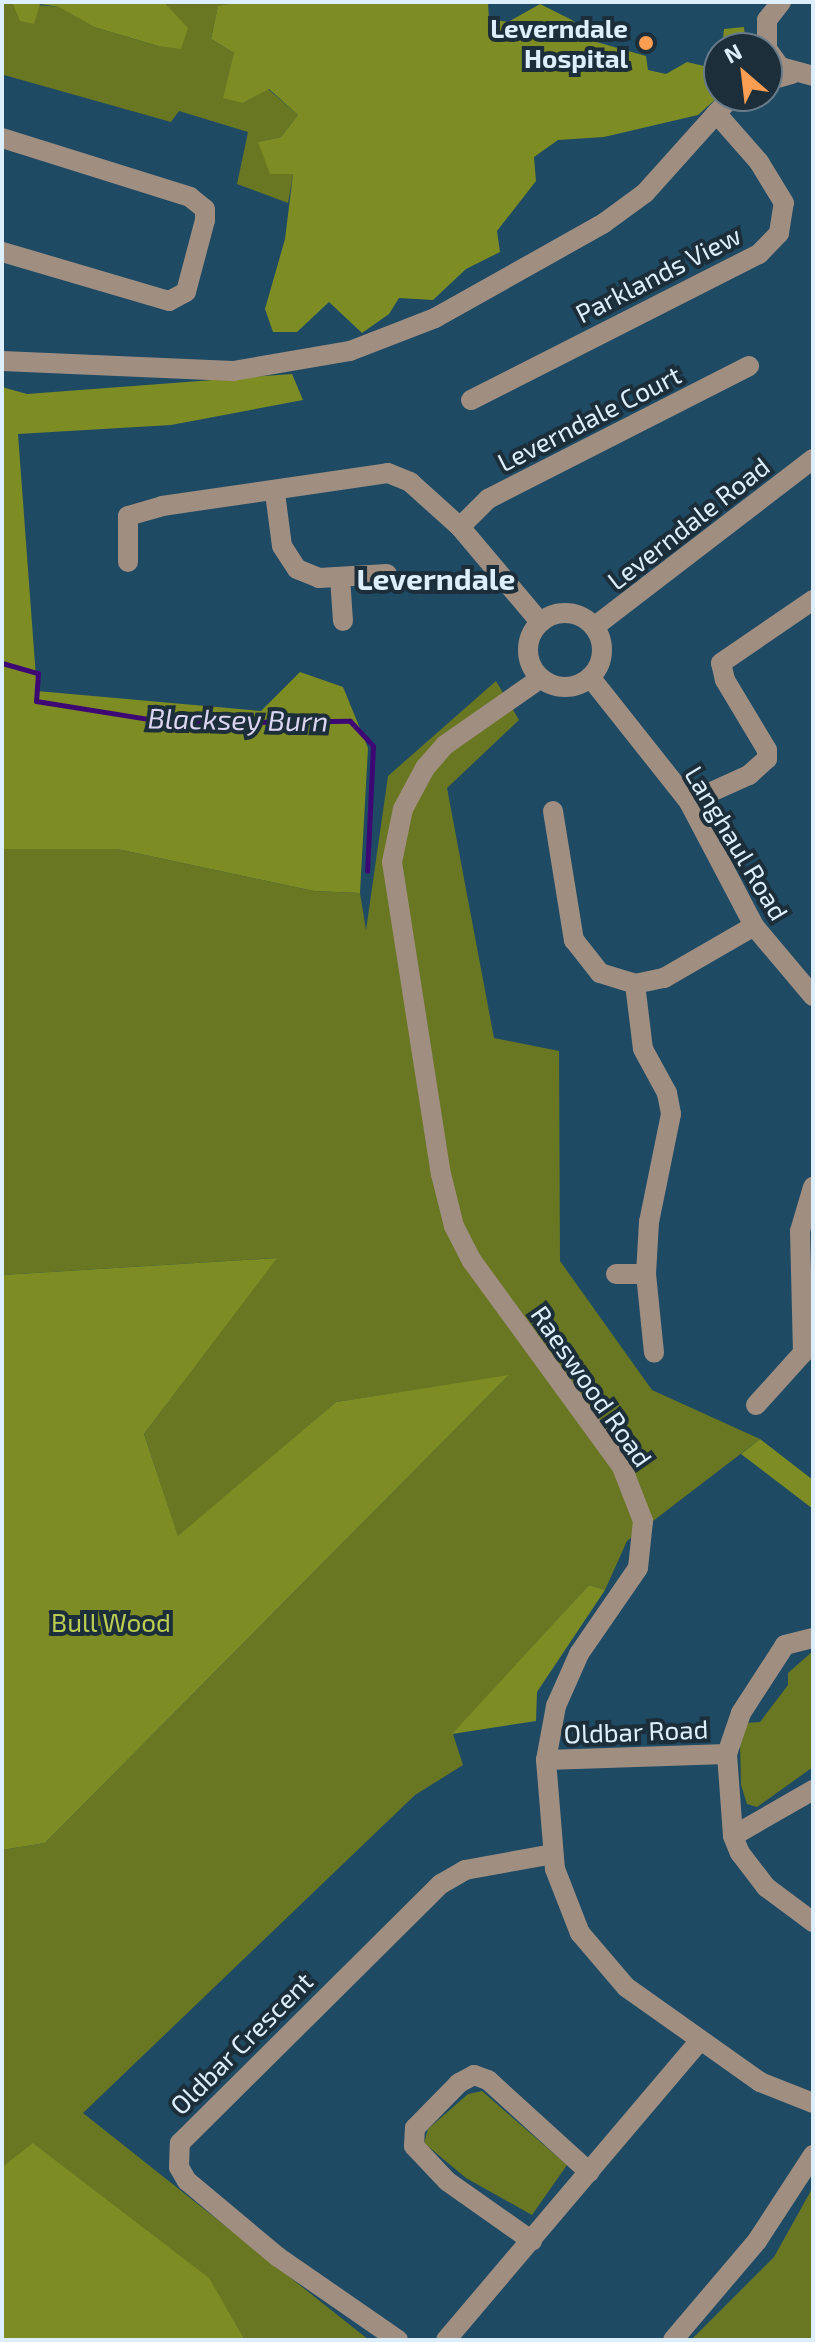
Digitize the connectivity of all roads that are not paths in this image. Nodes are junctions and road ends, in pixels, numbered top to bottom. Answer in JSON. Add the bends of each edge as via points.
{"nodes":[{"id":1,"x":777,"y":4,"type":"edge"},
{"id":2,"x":765,"y":32,"type":"edge"},
{"id":3,"x":783,"y":65,"type":"edge"},
{"id":4,"x":792,"y":74,"type":"junction"},
{"id":5,"x":813,"y":76,"type":"edge"},
{"id":6,"x":783,"y":77,"type":"edge"},
{"id":7,"x":716,"y":113,"type":"joint"},
{"id":8,"x":2,"y":138,"type":"edge"},
{"id":9,"x":2,"y":252,"type":"edge"},
{"id":10,"x":2,"y":361,"type":"edge"},
{"id":11,"x":749,"y":366,"type":"dead end"},
{"id":12,"x":471,"y":400,"type":"dead end"},
{"id":13,"x":813,"y":459,"type":"edge"},
{"id":14,"x":275,"y":493,"type":"junction"},
{"id":15,"x":460,"y":527,"type":"junction"},
{"id":16,"x":128,"y":562,"type":"dead end"},
{"id":17,"x":387,"y":574,"type":"dead end"},
{"id":18,"x":340,"y":577,"type":"junction"},
{"id":19,"x":813,"y":600,"type":"edge"},
{"id":20,"x":343,"y":621,"type":"dead end"},
{"id":21,"x":540,"y":622,"type":"junction"},
{"id":22,"x":594,"y":627,"type":"junction"},
{"id":23,"x":590,"y":677,"type":"junction"},
{"id":24,"x":541,"y":678,"type":"junction"},
{"id":25,"x":689,"y":802,"type":"junction"},
{"id":26,"x":553,"y":811,"type":"dead end"},
{"id":27,"x":754,"y":926,"type":"junction"},
{"id":28,"x":635,"y":984,"type":"junction"},
{"id":29,"x":813,"y":996,"type":"edge"},
{"id":30,"x":813,"y":1187,"type":"edge"},
{"id":31,"x":616,"y":1274,"type":"dead end"},
{"id":32,"x":646,"y":1274,"type":"junction"},
{"id":33,"x":654,"y":1353,"type":"dead end"},
{"id":34,"x":808,"y":1354,"type":"edge"},
{"id":35,"x":756,"y":1405,"type":"dead end"},
{"id":36,"x":813,"y":1638,"type":"edge"},
{"id":37,"x":728,"y":1746,"type":"junction"},
{"id":38,"x":546,"y":1760,"type":"junction"},
{"id":39,"x":813,"y":1790,"type":"edge"},
{"id":40,"x":733,"y":1836,"type":"junction"},
{"id":41,"x":553,"y":1854,"type":"junction"},
{"id":42,"x":813,"y":1922,"type":"edge"},
{"id":43,"x":700,"y":2040,"type":"junction"},
{"id":44,"x":813,"y":2103,"type":"edge"},
{"id":45,"x":813,"y":2155,"type":"edge"},
{"id":46,"x":589,"y":2172,"type":"junction"},
{"id":47,"x":532,"y":2241,"type":"junction"},
{"id":48,"x":398,"y":2340,"type":"edge"},
{"id":49,"x":446,"y":2340,"type":"edge"},
{"id":50,"x":673,"y":2340,"type":"edge"}],
"edges":[{"from":1,"to":2,"type":"street"},
{"from":3,"to":4,"type":"street"},
{"from":4,"to":5,"type":"street"},
{"from":4,"to":6,"type":"street"},
{"from":7,"to":10,"type":"street","via":[[645,193],[604,223],[435,318],[350,351],[233,371]]},
{"from":7,"to":12,"type":"street","name":"Parklands View","via":[[759,162],[784,203],[779,233],[759,254]]},
{"from":8,"to":9,"type":"street","via":[[190,197],[205,209],[186,292],[169,301]]},
{"from":11,"to":15,"type":"street","name":"Leverndale Court","via":[[488,499]]},
{"from":13,"to":22,"type":"street","name":"Leverndale Road"},
{"from":14,"to":15,"type":"street","via":[[368,472],[388,473],[410,482]]},
{"from":14,"to":16,"type":"street","via":[[120,512]]},
{"from":14,"to":18,"type":"street","via":[[282,546],[290,562],[311,576]]},
{"from":15,"to":21,"type":"street"},
{"from":17,"to":18,"type":"street"},
{"from":18,"to":20,"type":"street"},
{"from":19,"to":25,"type":"street","via":[[721,663],[720,671],[767,750],[767,759],[749,775]]},
{"from":21,"to":22,"type":"street","via":[[569,613]]},
{"from":21,"to":24,"type":"street","via":[[528,649]]},
{"from":22,"to":23,"type":"street","via":[[601,655]]},
{"from":23,"to":24,"type":"street","via":[[563,687]]},
{"from":23,"to":25,"type":"street","name":"Langhaul Road"},
{"from":24,"to":38,"type":"street","name":"Raeswood Road","via":[[445,745],[425,768],[403,809],[392,862],[441,1174],[454,1226],[472,1261],[622,1467],[643,1521],[638,1568],[563,1684]]},
{"from":25,"to":27,"type":"street","name":"Langhaul Road"},
{"from":26,"to":28,"type":"street","via":[[574,940],[600,973]]},
{"from":27,"to":28,"type":"street","via":[[664,978]]},
{"from":27,"to":29,"type":"street","name":"Langhaul Road"},
{"from":28,"to":32,"type":"street","via":[[643,1049],[667,1093],[671,1114],[649,1222]]},
{"from":30,"to":34,"type":"street","via":[[800,1231]]},
{"from":31,"to":32,"type":"street"},
{"from":32,"to":33,"type":"street"},
{"from":34,"to":35,"type":"street"},
{"from":36,"to":37,"type":"street","name":"Oldbar Road","via":[[785,1645],[741,1713]]},
{"from":37,"to":38,"type":"street","name":"Oldbar Road"},
{"from":37,"to":40,"type":"street","name":"Oldbar Road"},
{"from":38,"to":41,"type":"street","name":"Raeswood Road"},
{"from":39,"to":40,"type":"street"},
{"from":40,"to":42,"type":"street","via":[[766,1887]]},
{"from":41,"to":43,"type":"street","name":"Raeswood Road","via":[[580,1933],[626,1987]]},
{"from":41,"to":48,"type":"street","name":"Oldbar Crescent","via":[[465,1870],[441,1884],[180,2143],[179,2167],[197,2191],[278,2257]]},
{"from":43,"to":44,"type":"street","name":"Raeswood Road","via":[[782,2094]]},
{"from":43,"to":46,"type":"street"},
{"from":45,"to":50,"type":"street","via":[[757,2241]]},
{"from":46,"to":47,"type":"street"},
{"from":46,"to":47,"type":"street","via":[[488,2080],[474,2075],[459,2083],[415,2128],[414,2146],[447,2181]]},
{"from":47,"to":49,"type":"street"}]}
